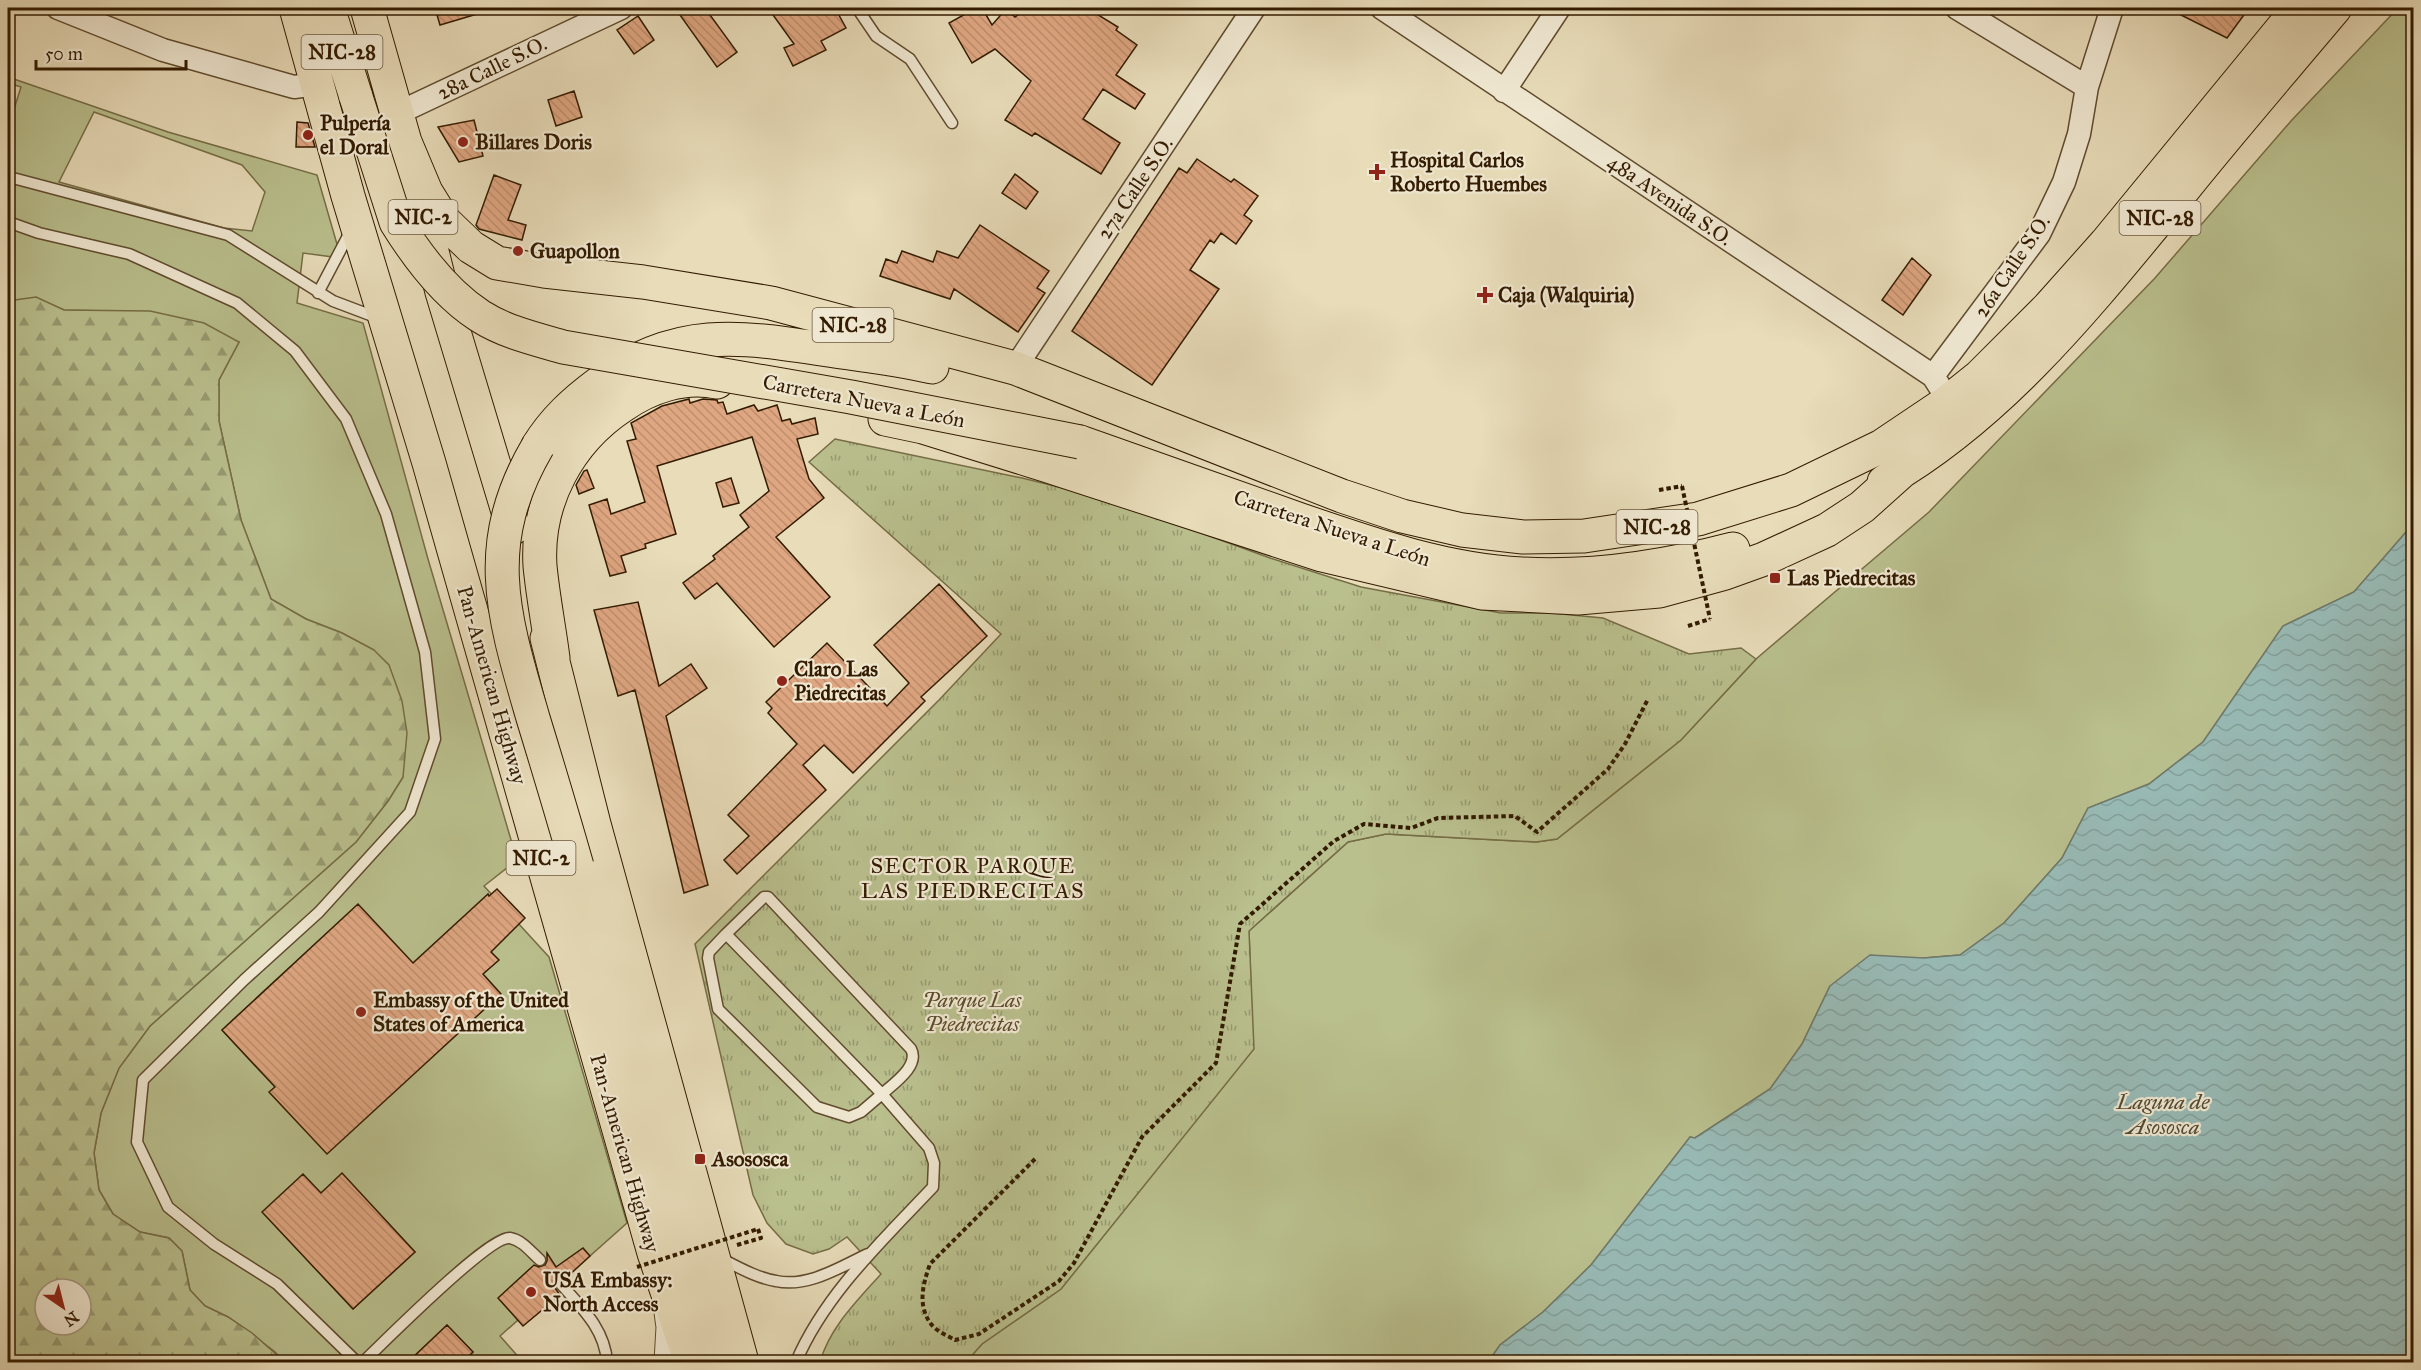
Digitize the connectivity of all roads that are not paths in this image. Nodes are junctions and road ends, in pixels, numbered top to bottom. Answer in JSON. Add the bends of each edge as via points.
{"nodes":[{"id":1,"x":58,"y":8,"type":"edge"},
{"id":2,"x":296,"y":8,"type":"edge"},
{"id":3,"x":328,"y":8,"type":"edge"},
{"id":4,"x":367,"y":8,"type":"edge"},
{"id":5,"x":621,"y":8,"type":"edge"},
{"id":6,"x":857,"y":8,"type":"edge"},
{"id":7,"x":1254,"y":8,"type":"edge"},
{"id":8,"x":1382,"y":8,"type":"edge"},
{"id":9,"x":1559,"y":8,"type":"edge"},
{"id":10,"x":2112,"y":8,"type":"edge"},
{"id":11,"x":2299,"y":8,"type":"edge"},
{"id":12,"x":2335,"y":8,"type":"edge"},
{"id":13,"x":1967,"y":10,"type":"edge"},
{"id":14,"x":316,"y":84,"type":"junction"},
{"id":15,"x":2087,"y":87,"type":"junction"},
{"id":16,"x":1504,"y":91,"type":"junction"},
{"id":17,"x":952,"y":123,"type":"dead end"},
{"id":18,"x":401,"y":128,"type":"junction"},
{"id":19,"x":9,"y":177,"type":"dead end"},
{"id":20,"x":355,"y":221,"type":"junction"},
{"id":21,"x":8,"y":222,"type":"edge"},
{"id":22,"x":318,"y":293,"type":"junction"},
{"id":23,"x":384,"y":320,"type":"junction"},
{"id":24,"x":2068,"y":326,"type":"junction"},
{"id":25,"x":1015,"y":368,"type":"junction"},
{"id":26,"x":1941,"y":389,"type":"junction"},
{"id":27,"x":1901,"y":472,"type":"junction"},
{"id":28,"x":1342,"y":496,"type":"junction"},
{"id":29,"x":1650,"y":567,"type":"junction"},
{"id":30,"x":553,"y":658,"type":"junction"},
{"id":31,"x":726,"y":934,"type":"junction"},
{"id":32,"x":882,"y":1094,"type":"junction"},
{"id":33,"x":871,"y":1253,"type":"junction"},
{"id":34,"x":714,"y":1256,"type":"junction"},
{"id":35,"x":540,"y":1260,"type":"dead end"},
{"id":36,"x":560,"y":1283,"type":"dead end"},
{"id":37,"x":666,"y":1293,"type":"junction"},
{"id":38,"x":357,"y":1362,"type":"edge"},
{"id":39,"x":363,"y":1362,"type":"edge"},
{"id":40,"x":607,"y":1362,"type":"edge"},
{"id":41,"x":668,"y":1362,"type":"edge"},
{"id":42,"x":691,"y":1362,"type":"edge"},
{"id":43,"x":719,"y":1362,"type":"edge"},
{"id":44,"x":742,"y":1362,"type":"edge"},
{"id":45,"x":796,"y":1362,"type":"edge"}],
"edges":[{"from":1,"to":14,"type":"street","via":[[163,50],[294,87]]},
{"from":2,"to":14,"type":"highway","name":"Pan-American Highway","number":"NIC-2"},
{"from":3,"to":29,"type":"highway","name":"Carretera Nueva a León","number":"NIC-28","bridge":true,"via":[[396,222],[434,274],[460,300],[480,316],[518,334],[563,347],[1080,442],[1385,548],[1449,565],[1521,574],[1586,574]]},
{"from":4,"to":18,"type":"highway","number":"NIC-2"},
{"from":5,"to":18,"type":"street","name":"28a Calle S.O.","via":[[594,19]]},
{"from":6,"to":17,"type":"lane","via":[[876,36],[910,58]]},
{"from":7,"to":25,"type":"street","name":"27a Calle S.O."},
{"from":8,"to":16,"type":"street","name":"48a Avenida S.O."},
{"from":9,"to":16,"type":"street"},
{"from":10,"to":15,"type":"street","name":"26a Calle S.O."},
{"from":11,"to":26,"type":"highway","name":"Carretera Nueva a León","number":"NIC-28","via":[[2049,307],[1979,377]]},
{"from":12,"to":24,"type":"highway","name":"Carretera Nueva a León","number":"NIC-28"},
{"from":13,"to":15,"type":"street"},
{"from":14,"to":20,"type":"highway","name":"Pan-American Highway","number":"NIC-2"},
{"from":15,"to":26,"type":"street","name":"26a Calle S.O.","via":[[2079,134],[2064,182],[2039,234]]},
{"from":16,"to":26,"type":"street","name":"48a Avenida S.O."},
{"from":18,"to":25,"type":"highway","name":"Carretera Nueva a León","number":"NIC-28","via":[[426,192],[444,221],[471,247],[497,262],[771,303]]},
{"from":18,"to":30,"type":"highway","number":"NIC-2","via":[[441,292]]},
{"from":19,"to":22,"type":"lane","via":[[228,235]]},
{"from":20,"to":22,"type":"lane"},
{"from":20,"to":23,"type":"highway","name":"Pan-American Highway","number":"NIC-2"},
{"from":21,"to":38,"type":"lane","via":[[129,254],[237,303],[295,351],[346,419],[386,514],[425,652],[435,739],[410,812],[319,912],[143,1080],[137,1142],[168,1207],[214,1244],[277,1284]]},
{"from":22,"to":23,"type":"lane"},
{"from":23,"to":37,"type":"highway","name":"Pan-American Highway","number":"NIC-2","via":[[429,463]]},
{"from":24,"to":26,"type":"highway","via":[[2049,332],[2034,343],[1973,398]]},
{"from":24,"to":27,"type":"highway","name":"Carretera Nueva a León","number":"NIC-28","via":[[1997,397]]},
{"from":25,"to":28,"type":"highway","name":"Carretera Nueva a León","number":"NIC-28"},
{"from":26,"to":28,"type":"highway","name":"Carretera Nueva a León","number":"NIC-28","via":[[1882,446],[1800,486],[1664,526],[1584,536],[1522,537],[1452,528]]},
{"from":26,"to":29,"type":"highway","via":[[1940,423],[1890,460],[1804,506],[1768,520],[1691,540]]},
{"from":27,"to":29,"type":"highway","name":"Carretera Nueva a León","number":"NIC-28","via":[[1809,521],[1756,542]]},
{"from":27,"to":30,"type":"highway","via":[[1862,507],[1827,530],[1725,573],[1659,591],[1578,598],[1482,593],[1322,555],[923,427],[712,381],[688,381],[636,396],[603,419],[576,446],[556,481],[547,506],[540,565]]},
{"from":28,"to":43,"type":"highway","bridge":true,"via":[[965,375],[906,361],[760,339],[706,339],[667,346],[607,377],[562,414],[546,434],[527,465],[511,506],[502,571],[506,618]]},
{"from":30,"to":34,"type":"highway","number":"NIC-2","via":[[594,824]]},
{"from":31,"to":32,"type":"lane"},
{"from":31,"to":32,"type":"lane","via":[[708,958],[718,1009],[818,1107],[849,1117]]},
{"from":31,"to":32,"type":"lane","via":[[760,899],[768,897],[914,1055],[913,1063]]},
{"from":32,"to":33,"type":"lane","via":[[929,1148],[934,1163],[933,1186]]},
{"from":33,"to":34,"type":"lane","via":[[802,1282],[777,1282]]},
{"from":33,"to":45,"type":"lane","via":[[844,1285]]},
{"from":34,"to":44,"type":"highway","number":"NIC-2"},
{"from":35,"to":39,"type":"lane","via":[[509,1237],[497,1241]]},
{"from":36,"to":40,"type":"lane","via":[[597,1325]]},
{"from":37,"to":41,"type":"street","via":[[670,1327]]},
{"from":37,"to":42,"type":"highway","name":"Pan-American Highway","number":"NIC-2"}]}
